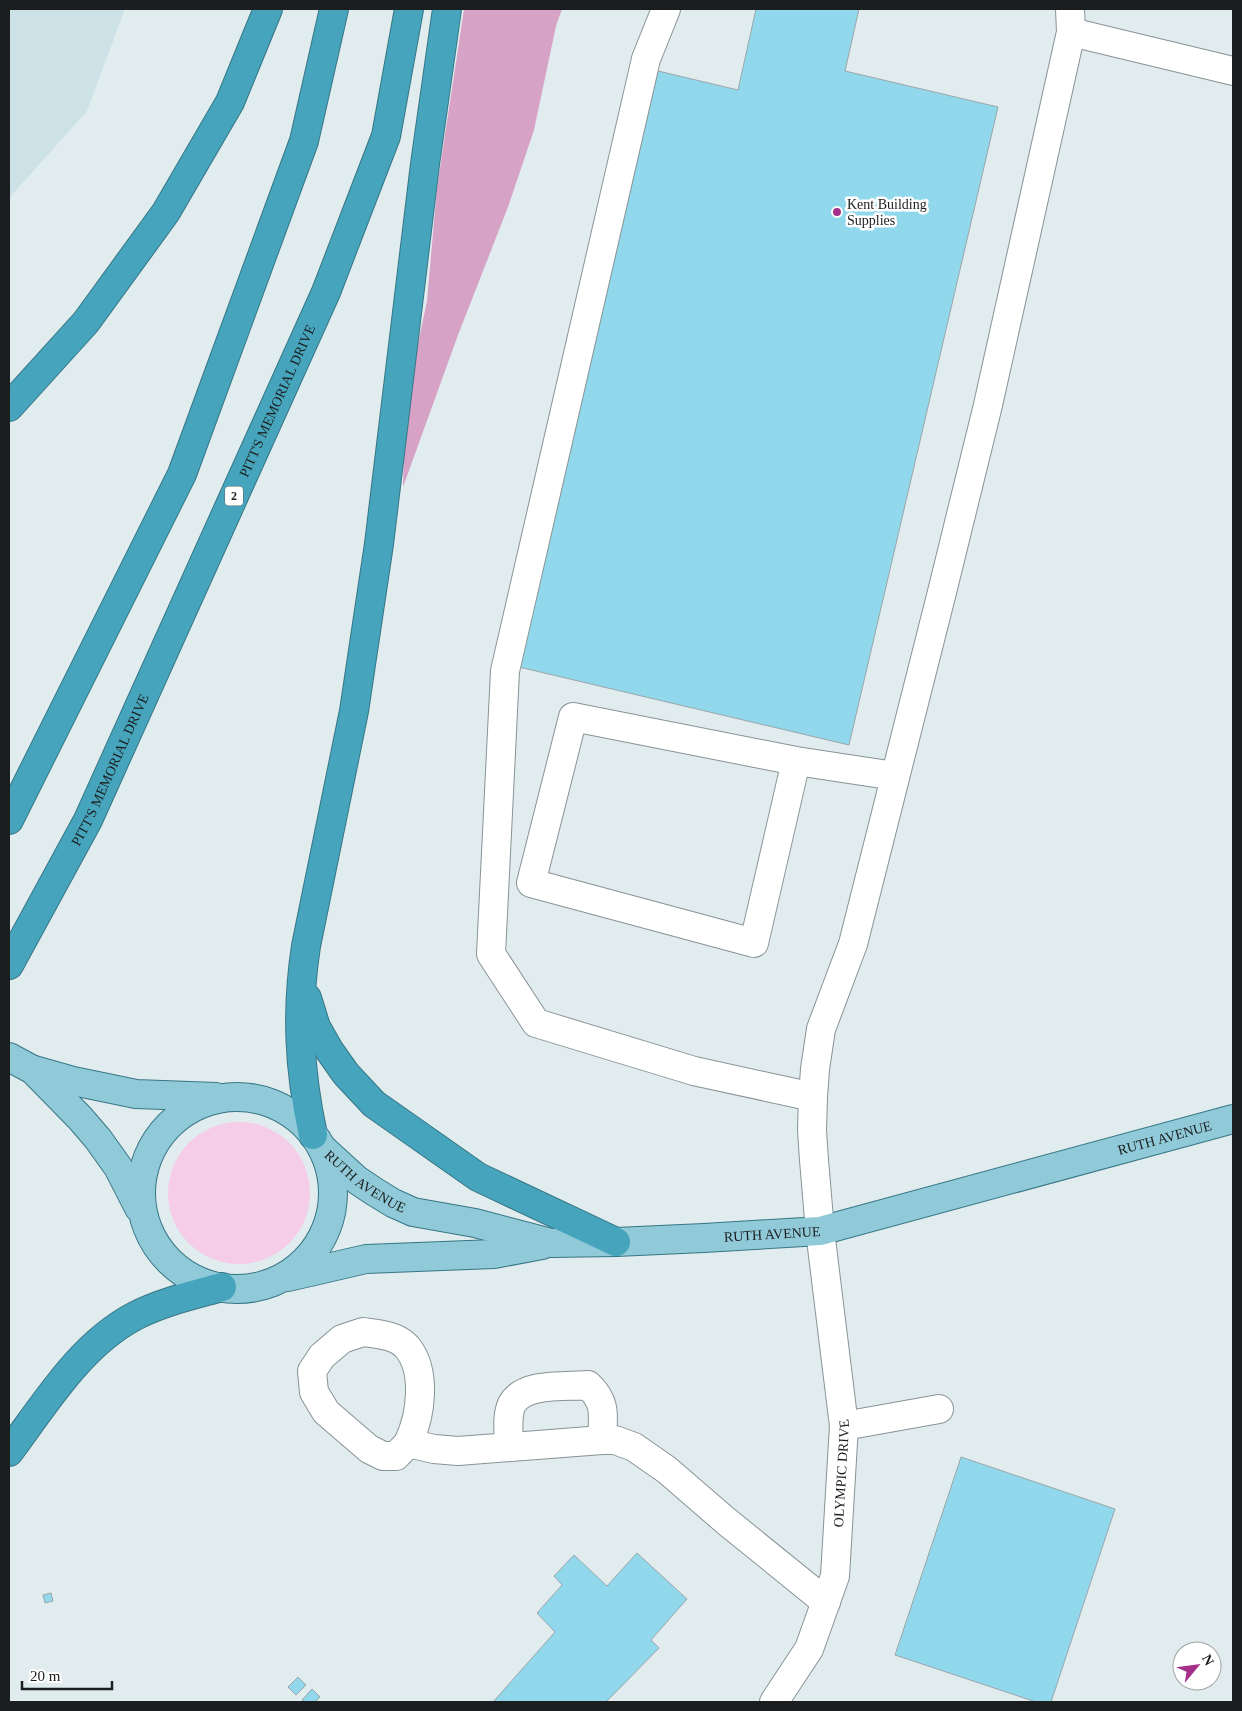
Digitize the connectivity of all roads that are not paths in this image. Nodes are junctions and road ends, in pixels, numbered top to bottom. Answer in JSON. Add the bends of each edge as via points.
{"nodes":[{"id":1,"x":268,"y":9,"type":"edge"},
{"id":2,"x":334,"y":9,"type":"edge"},
{"id":3,"x":409,"y":9,"type":"edge"},
{"id":4,"x":447,"y":9,"type":"edge"},
{"id":5,"x":666,"y":9,"type":"edge"},
{"id":6,"x":1070,"y":20,"type":"edge"},
{"id":7,"x":1233,"y":71,"type":"edge"},
{"id":8,"x":9,"y":407,"type":"edge"},
{"id":9,"x":796,"y":762,"type":"junction"},
{"id":10,"x":895,"y":776,"type":"junction"},
{"id":11,"x":9,"y":820,"type":"edge"},
{"id":12,"x":9,"y":965,"type":"edge"},
{"id":13,"x":301,"y":977,"type":"junction"},
{"id":14,"x":9,"y":1057,"type":"edge"},
{"id":15,"x":33,"y":1070,"type":"junction"},
{"id":16,"x":814,"y":1097,"type":"junction"},
{"id":17,"x":232,"y":1098,"type":"junction"},
{"id":18,"x":1233,"y":1118,"type":"edge"},
{"id":19,"x":318,"y":1142,"type":"junction"},
{"id":20,"x":141,"y":1211,"type":"junction"},
{"id":21,"x":820,"y":1230,"type":"junction"},
{"id":22,"x":616,"y":1242,"type":"junction"},
{"id":23,"x":551,"y":1243,"type":"junction"},
{"id":24,"x":275,"y":1280,"type":"junction"},
{"id":25,"x":222,"y":1287,"type":"junction"},
{"id":26,"x":940,"y":1409,"type":"dead end"},
{"id":27,"x":844,"y":1426,"type":"junction"},
{"id":28,"x":602,"y":1440,"type":"junction"},
{"id":29,"x":408,"y":1443,"type":"junction"},
{"id":30,"x":509,"y":1447,"type":"junction"},
{"id":31,"x":9,"y":1452,"type":"edge"},
{"id":32,"x":826,"y":1602,"type":"junction"},
{"id":33,"x":774,"y":1702,"type":"edge"}],
"edges":[{"from":1,"to":8,"type":"highway","via":[[230,102],[166,212],[86,322]]},
{"from":2,"to":11,"type":"highway","via":[[304,141],[182,474]]},
{"from":3,"to":12,"type":"highway","name":"PITT'S MEMORIAL DRIVE","number":"2","via":[[386,136],[326,292],[88,820]]},
{"from":4,"to":13,"type":"highway","via":[[357,692]]},
{"from":5,"to":16,"type":"street","via":[[646,59],[505,671],[491,954],[536,1023],[694,1071]]},
{"from":6,"to":7,"type":"street"},
{"from":6,"to":10,"type":"street","name":"OLYMPIC DRIVE","via":[[988,405]]},
{"from":9,"to":9,"type":"street","via":[[573,717],[531,883],[754,943]]},
{"from":9,"to":10,"type":"street"},
{"from":10,"to":16,"type":"street","name":"OLYMPIC DRIVE","via":[[853,944],[821,1028]]},
{"from":13,"to":19,"type":"highway","via":[[301,1065],[307,1104]]},
{"from":13,"to":22,"type":"highway","via":[[316,1027],[329,1050],[374,1104],[478,1177]]},
{"from":14,"to":15,"type":"main road"},
{"from":15,"to":17,"type":"main road","via":[[136,1094]]},
{"from":15,"to":20,"type":"main road","via":[[98,1139],[118,1167]]},
{"from":16,"to":21,"type":"street","name":"OLYMPIC DRIVE","via":[[812,1130]]},
{"from":17,"to":19,"type":"main road","via":[[252,1098],[284,1107],[298,1117]]},
{"from":17,"to":20,"type":"main road","via":[[196,1108],[164,1132],[150,1152],[142,1175]]},
{"from":18,"to":21,"type":"main road","name":"RUTH AVENUE"},
{"from":19,"to":23,"type":"main road","name":"RUTH AVENUE","via":[[349,1173],[393,1203],[413,1212],[475,1223]]},
{"from":19,"to":24,"type":"main road","via":[[331,1171],[330,1214],[326,1229],[303,1263]]},
{"from":20,"to":25,"type":"main road","via":[[151,1238],[166,1259],[186,1275]]},
{"from":21,"to":22,"type":"main road","name":"RUTH AVENUE"},
{"from":21,"to":27,"type":"street","name":"OLYMPIC DRIVE"},
{"from":22,"to":23,"type":"main road","name":"RUTH AVENUE"},
{"from":23,"to":24,"type":"main road","via":[[494,1254],[366,1259]]},
{"from":24,"to":25,"type":"main road","via":[[250,1287]]},
{"from":25,"to":31,"type":"highway","via":[[156,1307],[116,1328],[67,1375]]},
{"from":26,"to":27,"type":"street"},
{"from":27,"to":32,"type":"street","name":"OLYMPIC DRIVE","via":[[835,1576]]},
{"from":28,"to":30,"type":"street"},
{"from":28,"to":30,"type":"street","via":[[603,1408],[598,1394],[588,1386],[536,1388],[522,1393],[512,1404]]},
{"from":28,"to":32,"type":"street","via":[[615,1440],[634,1447],[661,1465]]},
{"from":29,"to":29,"type":"street","via":[[417,1414],[419,1391],[418,1367],[406,1347],[389,1336],[363,1332],[342,1338],[322,1356],[312,1371],[314,1392],[326,1412],[369,1449],[383,1456],[396,1456]]},
{"from":29,"to":30,"type":"street","via":[[458,1451]]},
{"from":32,"to":33,"type":"street","name":"OLYMPIC DRIVE","via":[[809,1649]]}]}
